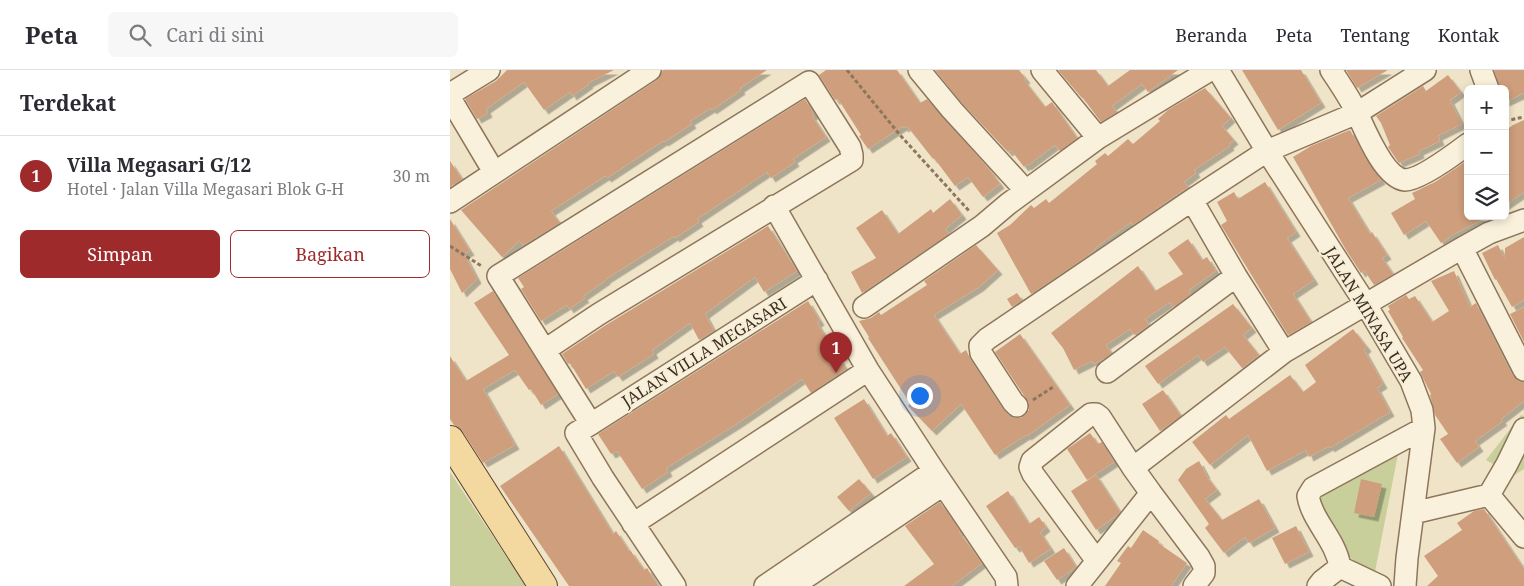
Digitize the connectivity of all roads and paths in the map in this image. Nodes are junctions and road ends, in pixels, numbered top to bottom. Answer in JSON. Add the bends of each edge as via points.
{"nodes":[{"id":1,"x":489,"y":70,"type":"edge"},
{"id":2,"x":650,"y":70,"type":"edge"},
{"id":3,"x":847,"y":70,"type":"edge"},
{"id":4,"x":919,"y":70,"type":"edge"},
{"id":5,"x":1042,"y":70,"type":"edge"},
{"id":6,"x":1210,"y":70,"type":"edge"},
{"id":7,"x":1218,"y":70,"type":"edge"},
{"id":8,"x":1331,"y":70,"type":"edge"},
{"id":9,"x":1425,"y":70,"type":"edge"},
{"id":10,"x":1480,"y":70,"type":"edge"},
{"id":11,"x":1486,"y":85,"type":"edge"},
{"id":12,"x":450,"y":94,"type":"edge"},
{"id":13,"x":450,"y":98,"type":"edge"},
{"id":14,"x":1357,"y":113,"type":"junction"},
{"id":15,"x":1524,"y":117,"type":"edge"},
{"id":16,"x":1509,"y":120,"type":"edge"},
{"id":17,"x":1098,"y":138,"type":"junction"},
{"id":18,"x":1464,"y":147,"type":"edge"},
{"id":19,"x":1267,"y":151,"type":"junction"},
{"id":20,"x":494,"y":172,"type":"junction"},
{"id":21,"x":1026,"y":191,"type":"junction"},
{"id":22,"x":1192,"y":200,"type":"junction"},
{"id":23,"x":450,"y":202,"type":"edge"},
{"id":24,"x":774,"y":206,"type":"junction"},
{"id":25,"x":1524,"y":220,"type":"edge"},
{"id":26,"x":982,"y":226,"type":"junction"},
{"id":27,"x":450,"y":246,"type":"edge"},
{"id":28,"x":1462,"y":248,"type":"junction"},
{"id":29,"x":498,"y":276,"type":"junction"},
{"id":30,"x":1236,"y":276,"type":"junction"},
{"id":31,"x":817,"y":280,"type":"junction"},
{"id":32,"x":1365,"y":303,"type":"junction"},
{"id":33,"x":864,"y":307,"type":"dead end"},
{"id":34,"x":545,"y":350,"type":"junction"},
{"id":35,"x":1284,"y":352,"type":"junction"},
{"id":36,"x":868,"y":370,"type":"junction"},
{"id":37,"x":1524,"y":370,"type":"edge"},
{"id":38,"x":1107,"y":372,"type":"dead end"},
{"id":39,"x":1053,"y":387,"type":"dead end"},
{"id":40,"x":1017,"y":406,"type":"joint"},
{"id":41,"x":578,"y":425,"type":"junction"},
{"id":42,"x":1424,"y":428,"type":"junction"},
{"id":43,"x":1524,"y":429,"type":"edge"},
{"id":44,"x":450,"y":440,"type":"edge"},
{"id":45,"x":1132,"y":468,"type":"junction"},
{"id":46,"x":938,"y":478,"type":"junction"},
{"id":47,"x":1151,"y":493,"type":"junction"},
{"id":48,"x":1489,"y":495,"type":"junction"},
{"id":49,"x":1412,"y":513,"type":"junction"},
{"id":50,"x":633,"y":524,"type":"junction"},
{"id":51,"x":1524,"y":537,"type":"edge"},
{"id":52,"x":1097,"y":561,"type":"junction"},
{"id":53,"x":1340,"y":567,"type":"junction"},
{"id":54,"x":543,"y":586,"type":"edge"},
{"id":55,"x":675,"y":586,"type":"edge"},
{"id":56,"x":765,"y":586,"type":"edge"},
{"id":57,"x":793,"y":586,"type":"edge"},
{"id":58,"x":1007,"y":586,"type":"edge"},
{"id":59,"x":1077,"y":586,"type":"edge"},
{"id":60,"x":1194,"y":586,"type":"edge"},
{"id":61,"x":1318,"y":586,"type":"edge"},
{"id":62,"x":1380,"y":586,"type":"edge"},
{"id":63,"x":1405,"y":586,"type":"edge"}],
"edges":[{"from":1,"to":12,"type":"street"},
{"from":2,"to":20,"type":"street"},
{"from":3,"to":26,"type":"path"},
{"from":4,"to":21,"type":"street"},
{"from":5,"to":17,"type":"street"},
{"from":6,"to":17,"type":"street"},
{"from":7,"to":19,"type":"street","name":"JALAN MINASA UPA"},
{"from":8,"to":14,"type":"street"},
{"from":9,"to":14,"type":"street"},
{"from":10,"to":11,"type":"street"},
{"from":13,"to":20,"type":"street"},
{"from":14,"to":18,"type":"street","via":[[1371,144],[1397,178],[1406,180],[1419,176]]},
{"from":14,"to":19,"type":"street"},
{"from":15,"to":16,"type":"path"},
{"from":17,"to":21,"type":"street"},
{"from":19,"to":22,"type":"street"},
{"from":19,"to":32,"type":"street","name":"JALAN MINASA UPA"},
{"from":20,"to":23,"type":"street"},
{"from":21,"to":26,"type":"street"},
{"from":22,"to":30,"type":"street"},
{"from":22,"to":40,"type":"street","via":[[980,346],[981,353]]},
{"from":24,"to":29,"type":"street","via":[[852,160],[850,147],[809,82]]},
{"from":24,"to":31,"type":"street"},
{"from":24,"to":34,"type":"street"},
{"from":25,"to":28,"type":"street","via":[[1489,233]]},
{"from":26,"to":33,"type":"street"},
{"from":27,"to":29,"type":"path"},
{"from":28,"to":32,"type":"street"},
{"from":28,"to":37,"type":"street"},
{"from":29,"to":34,"type":"street"},
{"from":30,"to":35,"type":"street"},
{"from":30,"to":38,"type":"street"},
{"from":31,"to":36,"type":"street"},
{"from":31,"to":41,"type":"street","name":"JALAN VILLA MEGASARI"},
{"from":32,"to":35,"type":"street"},
{"from":32,"to":42,"type":"street","name":"JALAN MINASA UPA","via":[[1411,381],[1422,410]]},
{"from":34,"to":41,"type":"street"},
{"from":35,"to":45,"type":"street"},
{"from":36,"to":46,"type":"street"},
{"from":36,"to":50,"type":"street"},
{"from":39,"to":40,"type":"path"},
{"from":41,"to":50,"type":"street"},
{"from":42,"to":49,"type":"street","name":"JALAN MINASA UPA"},
{"from":42,"to":53,"type":"street","via":[[1313,488],[1308,496],[1310,506],[1339,558]]},
{"from":43,"to":48,"type":"street"},
{"from":44,"to":54,"type":"main road"},
{"from":45,"to":47,"type":"street"},
{"from":45,"to":52,"type":"street","via":[[1096,414],[1091,414],[1032,461],[1032,474]]},
{"from":46,"to":56,"type":"street"},
{"from":46,"to":57,"type":"street"},
{"from":46,"to":58,"type":"street","via":[[1006,577]]},
{"from":47,"to":52,"type":"street"},
{"from":47,"to":60,"type":"street","via":[[1204,566],[1204,573]]},
{"from":48,"to":49,"type":"street"},
{"from":48,"to":51,"type":"street"},
{"from":49,"to":63,"type":"street","name":"JALAN MINASA UPA"},
{"from":50,"to":55,"type":"street"},
{"from":52,"to":59,"type":"street"},
{"from":53,"to":61,"type":"street"},
{"from":53,"to":62,"type":"street"}]}
